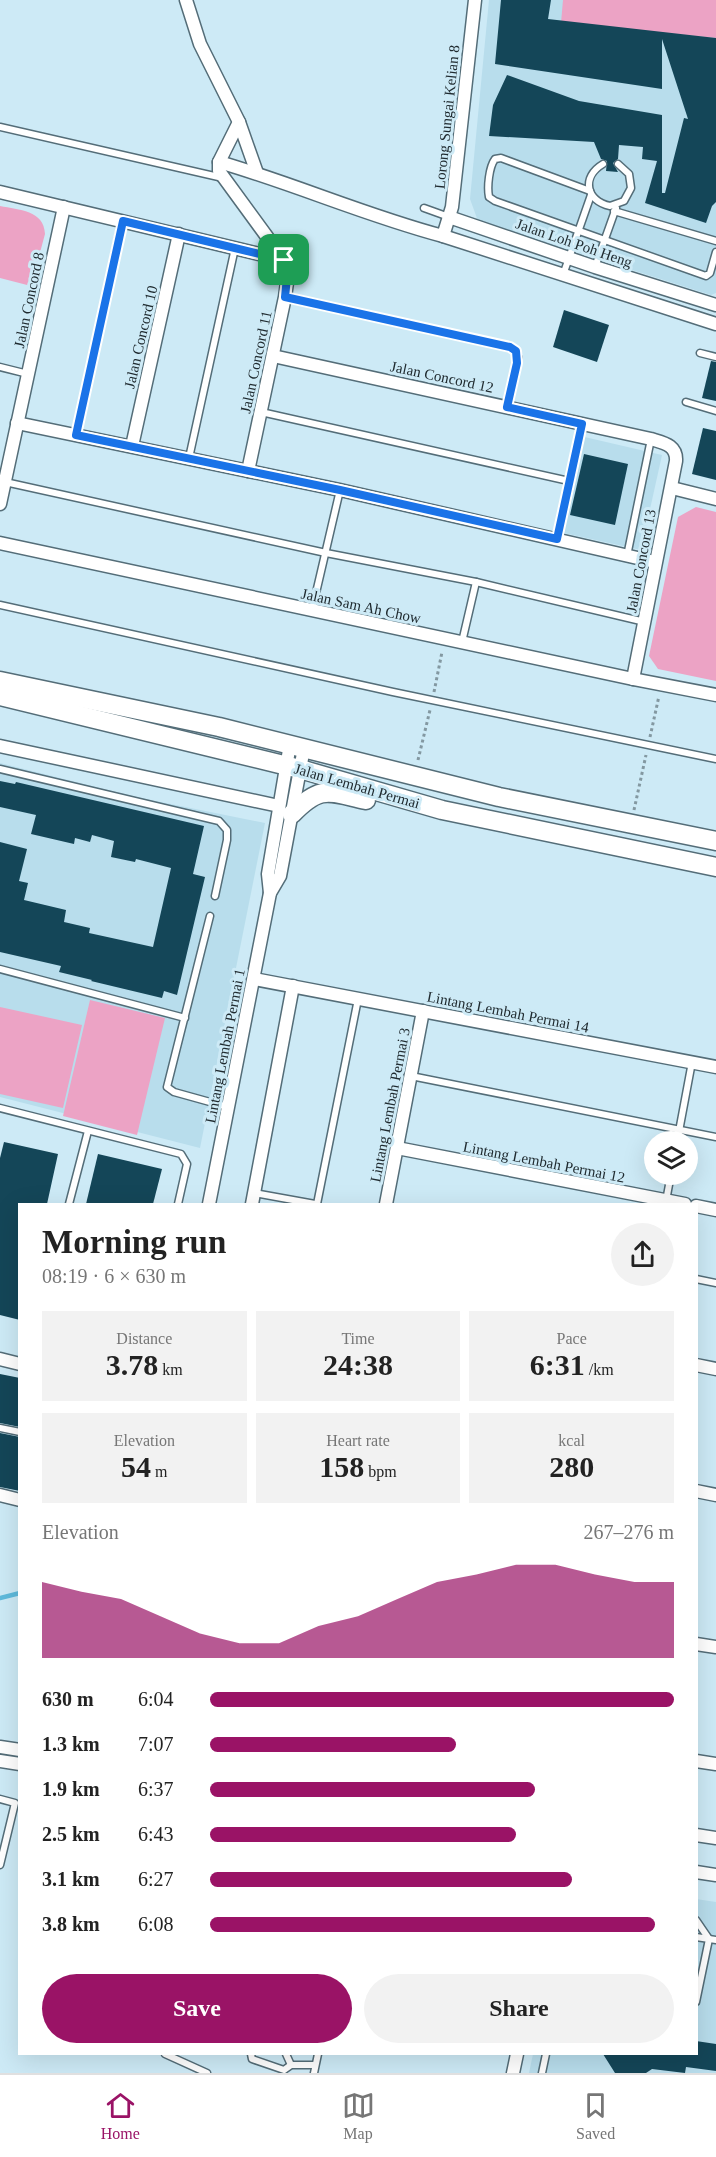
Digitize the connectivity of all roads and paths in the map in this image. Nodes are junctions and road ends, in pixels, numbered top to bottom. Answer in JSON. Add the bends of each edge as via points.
{"nodes":[{"id":1,"x":186,"y":0,"type":"edge"},
{"id":2,"x":475,"y":0,"type":"edge"},
{"id":3,"x":239,"y":122,"type":"junction"},
{"id":4,"x":0,"y":127,"type":"edge"},
{"id":5,"x":219,"y":162,"type":"junction"},
{"id":6,"x":603,"y":165,"type":"dead end"},
{"id":7,"x":618,"y":165,"type":"dead end"},
{"id":8,"x":257,"y":173,"type":"junction"},
{"id":9,"x":224,"y":178,"type":"junction"},
{"id":10,"x":0,"y":192,"type":"edge"},
{"id":11,"x":591,"y":193,"type":"junction"},
{"id":12,"x":618,"y":205,"type":"junction"},
{"id":13,"x":64,"y":207,"type":"junction"},
{"id":14,"x":424,"y":208,"type":"dead end"},
{"id":15,"x":614,"y":212,"type":"junction"},
{"id":16,"x":449,"y":217,"type":"junction"},
{"id":17,"x":123,"y":221,"type":"junction"},
{"id":18,"x":579,"y":232,"type":"junction"},
{"id":19,"x":179,"y":234,"type":"junction"},
{"id":20,"x":443,"y":236,"type":"junction"},
{"id":21,"x":604,"y":240,"type":"junction"},
{"id":22,"x":716,"y":241,"type":"edge"},
{"id":23,"x":235,"y":248,"type":"junction"},
{"id":24,"x":716,"y":252,"type":"edge"},
{"id":25,"x":569,"y":258,"type":"junction"},
{"id":26,"x":284,"y":260,"type":"junction"},
{"id":27,"x":595,"y":267,"type":"junction"},
{"id":28,"x":563,"y":275,"type":"junction"},
{"id":29,"x":285,"y":297,"type":"junction"},
{"id":30,"x":716,"y":305,"type":"edge"},
{"id":31,"x":716,"y":324,"type":"edge"},
{"id":32,"x":700,"y":352,"type":"dead end"},
{"id":33,"x":273,"y":356,"type":"junction"},
{"id":34,"x":716,"y":357,"type":"edge"},
{"id":35,"x":0,"y":367,"type":"edge"},
{"id":36,"x":28,"y":374,"type":"junction"},
{"id":37,"x":686,"y":402,"type":"dead end"},
{"id":38,"x":507,"y":407,"type":"junction"},
{"id":39,"x":716,"y":411,"type":"edge"},
{"id":40,"x":261,"y":412,"type":"junction"},
{"id":41,"x":17,"y":423,"type":"junction"},
{"id":42,"x":582,"y":424,"type":"junction"},
{"id":43,"x":76,"y":435,"type":"junction"},
{"id":44,"x":651,"y":440,"type":"junction"},
{"id":45,"x":132,"y":446,"type":"junction"},
{"id":46,"x":673,"y":448,"type":"joint"},
{"id":47,"x":189,"y":458,"type":"junction"},
{"id":48,"x":248,"y":471,"type":"junction"},
{"id":49,"x":570,"y":481,"type":"junction"},
{"id":50,"x":5,"y":482,"type":"junction"},
{"id":51,"x":672,"y":488,"type":"junction"},
{"id":52,"x":340,"y":490,"type":"junction"},
{"id":53,"x":716,"y":499,"type":"edge"},
{"id":54,"x":0,"y":504,"type":"edge"},
{"id":55,"x":557,"y":539,"type":"junction"},
{"id":56,"x":0,"y":543,"type":"edge"},
{"id":57,"x":326,"y":553,"type":"junction"},
{"id":58,"x":627,"y":556,"type":"junction"},
{"id":59,"x":655,"y":562,"type":"junction"},
{"id":60,"x":477,"y":582,"type":"junction"},
{"id":61,"x":0,"y":605,"type":"edge"},
{"id":62,"x":312,"y":610,"type":"junction"},
{"id":63,"x":645,"y":622,"type":"junction"},
{"id":64,"x":462,"y":643,"type":"junction"},
{"id":65,"x":633,"y":680,"type":"junction"},
{"id":66,"x":0,"y":681,"type":"edge"},
{"id":67,"x":716,"y":695,"type":"edge"},
{"id":68,"x":0,"y":696,"type":"edge"},
{"id":69,"x":0,"y":746,"type":"edge"},
{"id":70,"x":297,"y":746,"type":"junction"},
{"id":71,"x":716,"y":759,"type":"edge"},
{"id":72,"x":293,"y":768,"type":"junction"},
{"id":73,"x":0,"y":769,"type":"edge"},
{"id":74,"x":286,"y":810,"type":"junction"},
{"id":75,"x":442,"y":810,"type":"junction"},
{"id":76,"x":716,"y":841,"type":"edge"},
{"id":77,"x":716,"y":867,"type":"edge"},
{"id":78,"x":215,"y":896,"type":"dead end"},
{"id":79,"x":210,"y":916,"type":"dead end"},
{"id":80,"x":0,"y":969,"type":"edge"},
{"id":81,"x":254,"y":979,"type":"junction"},
{"id":82,"x":293,"y":986,"type":"junction"},
{"id":83,"x":358,"y":999,"type":"junction"},
{"id":84,"x":423,"y":1011,"type":"junction"},
{"id":85,"x":185,"y":1018,"type":"junction"},
{"id":86,"x":692,"y":1062,"type":"junction"},
{"id":87,"x":716,"y":1067,"type":"edge"},
{"id":88,"x":411,"y":1076,"type":"junction"},
{"id":89,"x":228,"y":1107,"type":"junction"},
{"id":90,"x":0,"y":1108,"type":"edge"},
{"id":91,"x":679,"y":1130,"type":"junction"},
{"id":92,"x":88,"y":1131,"type":"junction"},
{"id":93,"x":716,"y":1137,"type":"edge"},
{"id":94,"x":397,"y":1148,"type":"junction"},
{"id":95,"x":669,"y":1185,"type":"edge"},
{"id":96,"x":253,"y":1198,"type":"edge"},
{"id":97,"x":69,"y":1203,"type":"edge"},
{"id":98,"x":177,"y":1203,"type":"edge"},
{"id":99,"x":209,"y":1203,"type":"edge"},
{"id":100,"x":306,"y":1203,"type":"edge"},
{"id":101,"x":316,"y":1203,"type":"edge"},
{"id":102,"x":386,"y":1203,"type":"edge"},
{"id":103,"x":666,"y":1203,"type":"edge"},
{"id":104,"x":698,"y":1206,"type":"edge"},
{"id":105,"x":716,"y":1210,"type":"edge"},
{"id":106,"x":698,"y":1279,"type":"edge"},
{"id":107,"x":716,"y":1283,"type":"edge"},
{"id":108,"x":0,"y":1359,"type":"edge"},
{"id":109,"x":18,"y":1364,"type":"edge"},
{"id":110,"x":698,"y":1365,"type":"edge"},
{"id":111,"x":716,"y":1369,"type":"edge"},
{"id":112,"x":0,"y":1428,"type":"edge"},
{"id":113,"x":18,"y":1432,"type":"edge"},
{"id":114,"x":698,"y":1491,"type":"edge"},
{"id":115,"x":716,"y":1495,"type":"edge"},
{"id":116,"x":0,"y":1496,"type":"edge"},
{"id":117,"x":18,"y":1500,"type":"edge"},
{"id":118,"x":698,"y":1644,"type":"edge"},
{"id":119,"x":716,"y":1647,"type":"edge"},
{"id":120,"x":0,"y":1747,"type":"edge"},
{"id":121,"x":18,"y":1750,"type":"edge"},
{"id":122,"x":0,"y":1761,"type":"edge"},
{"id":123,"x":698,"y":1761,"type":"edge"},
{"id":124,"x":18,"y":1764,"type":"edge"},
{"id":125,"x":716,"y":1764,"type":"edge"},
{"id":126,"x":0,"y":1800,"type":"edge"},
{"id":127,"x":698,"y":1835,"type":"edge"},
{"id":128,"x":716,"y":1838,"type":"edge"},
{"id":129,"x":0,"y":1865,"type":"edge"},
{"id":130,"x":698,"y":1872,"type":"edge"},
{"id":131,"x":716,"y":1875,"type":"edge"},
{"id":132,"x":698,"y":1922,"type":"edge"},
{"id":133,"x":712,"y":1940,"type":"edge"},
{"id":134,"x":698,"y":1994,"type":"edge"},
{"id":135,"x":167,"y":2055,"type":"edge"},
{"id":136,"x":251,"y":2055,"type":"edge"},
{"id":137,"x":286,"y":2055,"type":"edge"},
{"id":138,"x":318,"y":2055,"type":"edge"},
{"id":139,"x":517,"y":2055,"type":"edge"},
{"id":140,"x":546,"y":2055,"type":"edge"},
{"id":141,"x":291,"y":2065,"type":"junction"},
{"id":142,"x":314,"y":2065,"type":"junction"},
{"id":143,"x":207,"y":2073,"type":"edge"},
{"id":144,"x":314,"y":2073,"type":"edge"},
{"id":145,"x":513,"y":2073,"type":"edge"},
{"id":146,"x":543,"y":2073,"type":"edge"}],
"edges":[{"from":1,"to":3,"type":"street","via":[[200,44]]},
{"from":2,"to":16,"type":"street","name":"Lorong Sungai Kelian 8"},
{"from":3,"to":5,"type":"street"},
{"from":3,"to":8,"type":"street"},
{"from":4,"to":9,"type":"lane"},
{"from":5,"to":8,"type":"street"},
{"from":5,"to":9,"type":"street"},
{"from":6,"to":11,"type":"lane","via":[[592,172]]},
{"from":7,"to":12,"type":"lane","via":[[632,181],[629,195]]},
{"from":8,"to":20,"type":"street"},
{"from":9,"to":26,"type":"street"},
{"from":10,"to":13,"type":"street"},
{"from":11,"to":12,"type":"lane","via":[[603,205]]},
{"from":11,"to":18,"type":"lane"},
{"from":11,"to":18,"type":"lane","via":[[501,158],[492,164],[489,197]]},
{"from":12,"to":15,"type":"lane"},
{"from":13,"to":17,"type":"street"},
{"from":13,"to":36,"type":"street","name":"Jalan Concord 8"},
{"from":14,"to":16,"type":"lane","name":"Jalan Loh Poh Heng"},
{"from":15,"to":21,"type":"lane"},
{"from":15,"to":22,"type":"lane"},
{"from":16,"to":20,"type":"street","name":"Lorong Sungai Kelian 8"},
{"from":16,"to":25,"type":"street","name":"Jalan Loh Poh Heng"},
{"from":17,"to":19,"type":"street"},
{"from":17,"to":43,"type":"lane"},
{"from":18,"to":21,"type":"lane"},
{"from":18,"to":25,"type":"lane"},
{"from":19,"to":23,"type":"street"},
{"from":19,"to":45,"type":"street","name":"Jalan Concord 10"},
{"from":20,"to":28,"type":"street"},
{"from":21,"to":24,"type":"lane","via":[[706,276]]},
{"from":21,"to":27,"type":"lane"},
{"from":23,"to":26,"type":"street"},
{"from":23,"to":47,"type":"lane"},
{"from":25,"to":27,"type":"street","name":"Jalan Loh Poh Heng"},
{"from":25,"to":28,"type":"lane"},
{"from":26,"to":29,"type":"street","name":"Jalan Concord 11","via":[[288,268]]},
{"from":27,"to":30,"type":"street","name":"Jalan Loh Poh Heng"},
{"from":28,"to":31,"type":"street"},
{"from":29,"to":33,"type":"street","name":"Jalan Concord 11"},
{"from":29,"to":38,"type":"lane","via":[[510,347],[518,357]]},
{"from":32,"to":34,"type":"lane"},
{"from":33,"to":38,"type":"street","name":"Jalan Concord 12"},
{"from":33,"to":40,"type":"street","name":"Jalan Concord 11"},
{"from":35,"to":36,"type":"lane"},
{"from":36,"to":41,"type":"street","name":"Jalan Concord 8"},
{"from":37,"to":39,"type":"lane"},
{"from":38,"to":42,"type":"street","name":"Jalan Concord 12"},
{"from":40,"to":48,"type":"street","name":"Jalan Concord 11"},
{"from":40,"to":49,"type":"lane"},
{"from":41,"to":43,"type":"street"},
{"from":41,"to":50,"type":"street","name":"Jalan Concord 8"},
{"from":42,"to":44,"type":"street","name":"Jalan Concord 12"},
{"from":42,"to":49,"type":"lane"},
{"from":43,"to":45,"type":"street"},
{"from":44,"to":46,"type":"street","name":"Jalan Concord 12"},
{"from":44,"to":58,"type":"lane"},
{"from":45,"to":47,"type":"street"},
{"from":46,"to":51,"type":"street","name":"Jalan Concord 13","via":[[677,454]]},
{"from":47,"to":48,"type":"street"},
{"from":48,"to":52,"type":"street"},
{"from":49,"to":55,"type":"lane"},
{"from":50,"to":54,"type":"street","name":"Jalan Concord 8"},
{"from":50,"to":57,"type":"lane"},
{"from":51,"to":53,"type":"street"},
{"from":51,"to":59,"type":"street","name":"Jalan Concord 13"},
{"from":52,"to":55,"type":"street"},
{"from":52,"to":57,"type":"lane"},
{"from":55,"to":58,"type":"street"},
{"from":56,"to":62,"type":"street","name":"Jalan Sam Ah Chow"},
{"from":57,"to":60,"type":"lane"},
{"from":57,"to":62,"type":"lane"},
{"from":58,"to":59,"type":"street"},
{"from":59,"to":63,"type":"street","name":"Jalan Concord 13"},
{"from":60,"to":63,"type":"lane"},
{"from":60,"to":64,"type":"lane"},
{"from":61,"to":71,"type":"lane"},
{"from":62,"to":64,"type":"street","name":"Jalan Sam Ah Chow"},
{"from":63,"to":65,"type":"street","name":"Jalan Concord 13"},
{"from":64,"to":65,"type":"street","name":"Jalan Sam Ah Chow"},
{"from":65,"to":67,"type":"street","name":"Jalan Sam Ah Chow"},
{"from":66,"to":70,"type":"main road","name":"Jalan Lembah Permai"},
{"from":68,"to":72,"type":"main road","name":"Jalan Lembah Permai"},
{"from":69,"to":74,"type":"street"},
{"from":70,"to":72,"type":"street","name":"Lintang Lembah Permai 1"},
{"from":70,"to":76,"type":"main road","name":"Jalan Lembah Permai","via":[[499,797]]},
{"from":72,"to":74,"type":"street","name":"Lintang Lembah Permai 1"},
{"from":72,"to":75,"type":"main road","name":"Jalan Lembah Permai"},
{"from":73,"to":78,"type":"lane","via":[[219,821],[228,830],[228,840]]},
{"from":74,"to":75,"type":"main road","via":[[321,793]]},
{"from":74,"to":81,"type":"street","name":"Lintang Lembah Permai 1","via":[[280,876],[270,893]]},
{"from":75,"to":77,"type":"main road","name":"Jalan Lembah Permai"},
{"from":79,"to":85,"type":"lane"},
{"from":80,"to":85,"type":"lane"},
{"from":81,"to":82,"type":"street","name":"Lintang Lembah Permai 14"},
{"from":81,"to":89,"type":"street","name":"Lintang Lembah Permai 1"},
{"from":82,"to":83,"type":"street","name":"Lintang Lembah Permai 14"},
{"from":82,"to":96,"type":"street"},
{"from":83,"to":84,"type":"street","name":"Lintang Lembah Permai 14"},
{"from":83,"to":101,"type":"lane"},
{"from":84,"to":86,"type":"street","name":"Lintang Lembah Permai 14"},
{"from":84,"to":88,"type":"street","name":"Lintang Lembah Permai 3"},
{"from":85,"to":89,"type":"lane","via":[[167,1087]]},
{"from":86,"to":87,"type":"street","name":"Lintang Lembah Permai 14"},
{"from":86,"to":91,"type":"lane"},
{"from":88,"to":91,"type":"lane"},
{"from":88,"to":94,"type":"street","name":"Lintang Lembah Permai 3"},
{"from":89,"to":99,"type":"street","name":"Lintang Lembah Permai 1"},
{"from":90,"to":92,"type":"lane"},
{"from":91,"to":93,"type":"lane"},
{"from":92,"to":97,"type":"lane"},
{"from":92,"to":98,"type":"lane","via":[[181,1154],[187,1164]]},
{"from":94,"to":102,"type":"street","name":"Lintang Lembah Permai 3"},
{"from":94,"to":103,"type":"street","name":"Lintang Lembah Permai 12"},
{"from":95,"to":103,"type":"lane"},
{"from":96,"to":100,"type":"lane"},
{"from":104,"to":105,"type":"street"},
{"from":106,"to":107,"type":"lane"},
{"from":108,"to":109,"type":"street"},
{"from":110,"to":111,"type":"street"},
{"from":112,"to":113,"type":"lane"},
{"from":114,"to":115,"type":"street"},
{"from":116,"to":117,"type":"street"},
{"from":118,"to":119,"type":"street"},
{"from":120,"to":121,"type":"street"},
{"from":122,"to":124,"type":"street"},
{"from":123,"to":125,"type":"street"},
{"from":126,"to":129,"type":"lane","via":[[15,1803]]},
{"from":127,"to":128,"type":"street"},
{"from":130,"to":131,"type":"street"},
{"from":132,"to":133,"type":"lane"},
{"from":133,"to":134,"type":"lane"},
{"from":135,"to":143,"type":"lane"},
{"from":136,"to":141,"type":"lane","via":[[252,2059],[284,2070]]},
{"from":137,"to":141,"type":"lane"},
{"from":138,"to":142,"type":"lane"},
{"from":139,"to":145,"type":"street"},
{"from":140,"to":146,"type":"lane"},
{"from":141,"to":142,"type":"lane"},
{"from":142,"to":144,"type":"lane"}]}
